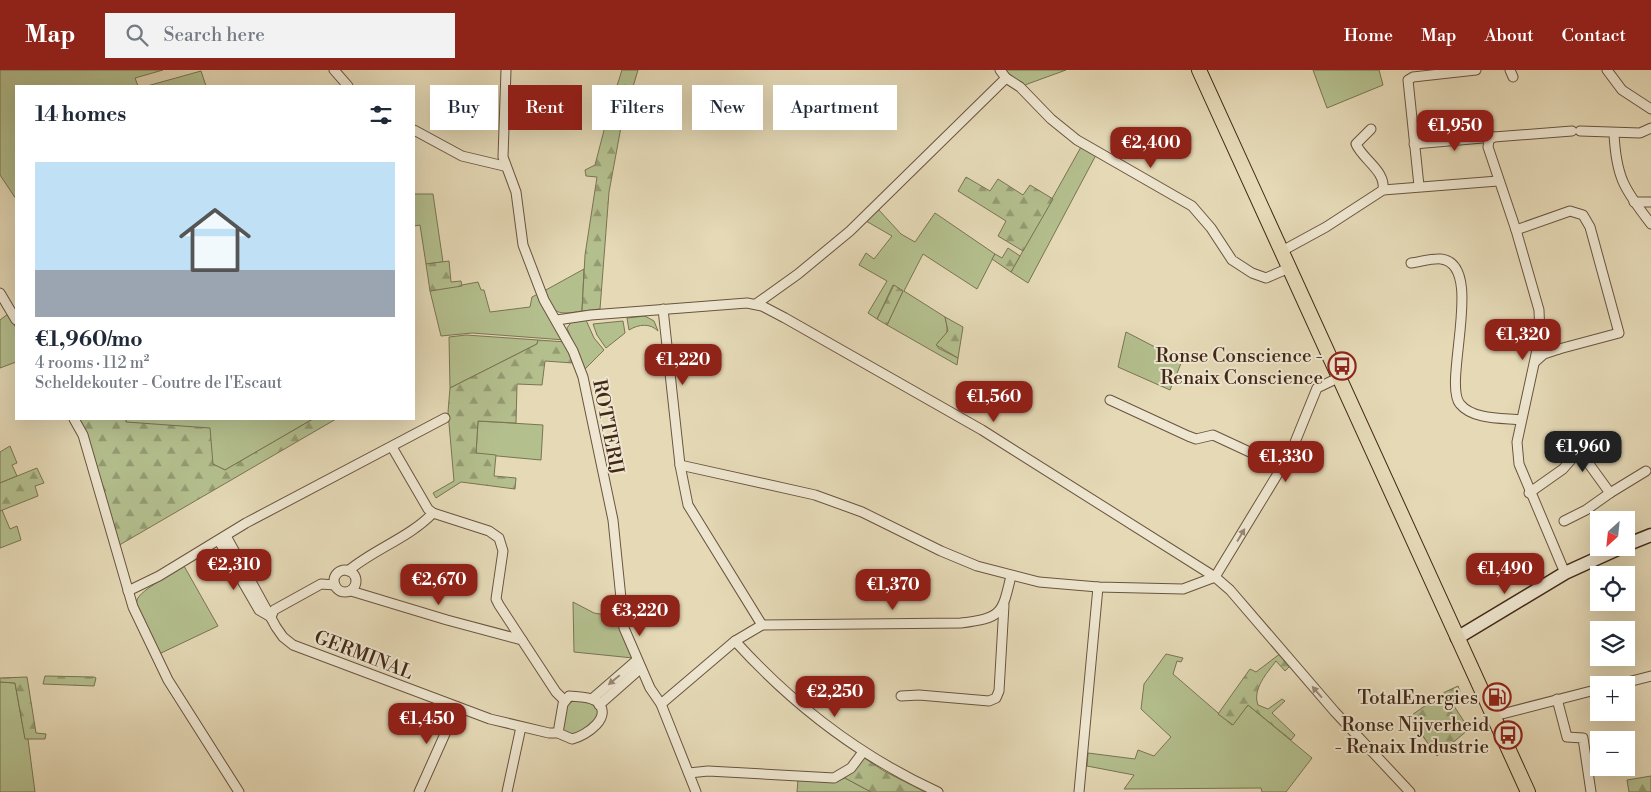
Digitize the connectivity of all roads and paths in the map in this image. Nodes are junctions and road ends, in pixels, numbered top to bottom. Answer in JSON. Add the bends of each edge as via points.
{"nodes":[{"id":1,"x":334,"y":70,"type":"edge"},
{"id":2,"x":506,"y":70,"type":"edge"},
{"id":3,"x":1000,"y":70,"type":"edge"},
{"id":4,"x":1200,"y":70,"type":"edge"},
{"id":5,"x":1476,"y":70,"type":"edge"},
{"id":6,"x":1607,"y":70,"type":"edge"},
{"id":7,"x":1006,"y":78,"type":"junction"},
{"id":8,"x":347,"y":85,"type":"edge"},
{"id":9,"x":1651,"y":109,"type":"edge"},
{"id":10,"x":1371,"y":129,"type":"dead end"},
{"id":11,"x":415,"y":131,"type":"edge"},
{"id":12,"x":1650,"y":131,"type":"edge"},
{"id":13,"x":1614,"y":132,"type":"junction"},
{"id":14,"x":1494,"y":137,"type":"junction"},
{"id":15,"x":1414,"y":144,"type":"junction"},
{"id":16,"x":504,"y":166,"type":"junction"},
{"id":17,"x":1498,"y":181,"type":"junction"},
{"id":18,"x":1419,"y":186,"type":"junction"},
{"id":19,"x":1382,"y":190,"type":"junction"},
{"id":20,"x":1634,"y":202,"type":"junction"},
{"id":21,"x":1651,"y":202,"type":"edge"},
{"id":22,"x":1651,"y":221,"type":"edge"},
{"id":23,"x":1516,"y":230,"type":"junction"},
{"id":24,"x":1282,"y":251,"type":"junction"},
{"id":25,"x":1411,"y":263,"type":"dead end"},
{"id":26,"x":1289,"y":268,"type":"junction"},
{"id":27,"x":0,"y":293,"type":"edge"},
{"id":28,"x":756,"y":304,"type":"junction"},
{"id":29,"x":663,"y":309,"type":"junction"},
{"id":30,"x":15,"y":318,"type":"edge"},
{"id":31,"x":557,"y":320,"type":"junction"},
{"id":32,"x":1540,"y":336,"type":"junction"},
{"id":33,"x":1559,"y":348,"type":"junction"},
{"id":34,"x":1534,"y":362,"type":"junction"},
{"id":35,"x":1340,"y":377,"type":"junction"},
{"id":36,"x":1110,"y":400,"type":"dead end"},
{"id":37,"x":445,"y":418,"type":"dead end"},
{"id":38,"x":75,"y":420,"type":"edge"},
{"id":39,"x":1521,"y":420,"type":"junction"},
{"id":40,"x":392,"y":447,"type":"junction"},
{"id":41,"x":680,"y":465,"type":"junction"},
{"id":42,"x":1282,"y":467,"type":"junction"},
{"id":43,"x":1646,"y":471,"type":"dead end"},
{"id":44,"x":1610,"y":492,"type":"junction"},
{"id":45,"x":1530,"y":493,"type":"junction"},
{"id":46,"x":433,"y":513,"type":"junction"},
{"id":47,"x":1564,"y":521,"type":"dead end"},
{"id":48,"x":1651,"y":535,"type":"edge"},
{"id":49,"x":222,"y":539,"type":"junction"},
{"id":50,"x":1635,"y":541,"type":"edge"},
{"id":51,"x":1602,"y":556,"type":"edge"},
{"id":52,"x":348,"y":571,"type":"junction"},
{"id":53,"x":1564,"y":573,"type":"junction"},
{"id":54,"x":1011,"y":576,"type":"junction"},
{"id":55,"x":1215,"y":577,"type":"junction"},
{"id":56,"x":335,"y":585,"type":"junction"},
{"id":57,"x":1098,"y":587,"type":"junction"},
{"id":58,"x":128,"y":591,"type":"junction"},
{"id":59,"x":351,"y":591,"type":"junction"},
{"id":60,"x":1004,"y":604,"type":"junction"},
{"id":61,"x":271,"y":617,"type":"junction"},
{"id":62,"x":762,"y":625,"type":"junction"},
{"id":63,"x":1457,"y":638,"type":"junction"},
{"id":64,"x":522,"y":640,"type":"junction"},
{"id":65,"x":735,"y":641,"type":"junction"},
{"id":66,"x":639,"y":664,"type":"junction"},
{"id":67,"x":1651,"y":676,"type":"edge"},
{"id":68,"x":1635,"y":680,"type":"edge"},
{"id":69,"x":1590,"y":691,"type":"edge"},
{"id":70,"x":901,"y":696,"type":"dead end"},
{"id":71,"x":1557,"y":699,"type":"junction"},
{"id":72,"x":565,"y":701,"type":"junction"},
{"id":73,"x":595,"y":702,"type":"junction"},
{"id":74,"x":661,"y":704,"type":"junction"},
{"id":75,"x":457,"y":707,"type":"junction"},
{"id":76,"x":1494,"y":716,"type":"junction"},
{"id":77,"x":521,"y":727,"type":"junction"},
{"id":78,"x":558,"y":733,"type":"junction"},
{"id":79,"x":863,"y":752,"type":"junction"},
{"id":80,"x":689,"y":773,"type":"junction"},
{"id":81,"x":239,"y":792,"type":"edge"},
{"id":82,"x":419,"y":792,"type":"edge"},
{"id":83,"x":507,"y":792,"type":"edge"},
{"id":84,"x":696,"y":792,"type":"edge"},
{"id":85,"x":938,"y":792,"type":"edge"},
{"id":86,"x":1079,"y":792,"type":"edge"},
{"id":87,"x":1410,"y":792,"type":"edge"},
{"id":88,"x":1528,"y":792,"type":"edge"},
{"id":89,"x":1591,"y":792,"type":"edge"}],
"edges":[{"from":1,"to":8,"type":"street"},
{"from":2,"to":16,"type":"street"},
{"from":3,"to":7,"type":"street"},
{"from":4,"to":24,"type":"main road"},
{"from":5,"to":15,"type":"street","via":[[1413,76],[1408,80]]},
{"from":6,"to":9,"type":"street","via":[[1622,90]]},
{"from":7,"to":26,"type":"street","via":[[1077,140],[1192,206],[1207,222],[1232,260],[1266,278]]},
{"from":7,"to":28,"type":"street","via":[[850,231]]},
{"from":10,"to":19,"type":"street","via":[[1356,144],[1381,176]]},
{"from":11,"to":16,"type":"street","via":[[462,156]]},
{"from":12,"to":13,"type":"street"},
{"from":13,"to":14,"type":"street","via":[[1576,131]]},
{"from":13,"to":20,"type":"street","via":[[1615,162],[1623,186]]},
{"from":14,"to":15,"type":"street"},
{"from":14,"to":17,"type":"street","via":[[1488,147]]},
{"from":15,"to":18,"type":"street"},
{"from":16,"to":31,"type":"street","name":"ROTTERIJ","via":[[516,192],[526,257],[544,300]]},
{"from":17,"to":18,"type":"street"},
{"from":17,"to":23,"type":"street"},
{"from":18,"to":19,"type":"street"},
{"from":19,"to":24,"type":"street"},
{"from":20,"to":21,"type":"street"},
{"from":20,"to":22,"type":"street"},
{"from":23,"to":32,"type":"street","via":[[1539,310]]},
{"from":23,"to":33,"type":"street","via":[[1570,211],[1583,215],[1590,227],[1619,333]]},
{"from":24,"to":26,"type":"main road"},
{"from":25,"to":39,"type":"street","via":[[1441,259],[1449,262],[1459,274],[1462,311],[1454,390],[1461,406],[1476,414]]},
{"from":26,"to":35,"type":"main road"},
{"from":27,"to":30,"type":"street"},
{"from":28,"to":29,"type":"street","via":[[727,303]]},
{"from":28,"to":55,"type":"street","via":[[957,415]]},
{"from":29,"to":31,"type":"street"},
{"from":29,"to":41,"type":"street"},
{"from":31,"to":66,"type":"street","name":"ROTTERIJ","via":[[573,351],[587,393],[613,520],[622,617]]},
{"from":32,"to":33,"type":"street","via":[[1549,345]]},
{"from":32,"to":34,"type":"street"},
{"from":33,"to":34,"type":"street"},
{"from":34,"to":39,"type":"street"},
{"from":35,"to":42,"type":"street","via":[[1317,388]]},
{"from":35,"to":63,"type":"main road"},
{"from":36,"to":42,"type":"street","via":[[1188,436],[1213,436]]},
{"from":37,"to":40,"type":"street"},
{"from":38,"to":58,"type":"street","via":[[83,435]]},
{"from":39,"to":45,"type":"street","via":[[1519,464]]},
{"from":40,"to":46,"type":"street"},
{"from":40,"to":49,"type":"street","via":[[246,523]]},
{"from":41,"to":54,"type":"street","via":[[815,495],[862,512],[950,555]]},
{"from":41,"to":62,"type":"street","via":[[688,505]]},
{"from":55,"to":42,"type":"street","one_way":true},
{"from":43,"to":44,"type":"street"},
{"from":44,"to":45,"type":"street","via":[[1582,453],[1577,453],[1563,469]]},
{"from":44,"to":47,"type":"street"},
{"from":45,"to":53,"type":"street"},
{"from":46,"to":52,"type":"street","via":[[421,525],[360,560]]},
{"from":46,"to":64,"type":"street","via":[[489,531],[499,538],[503,548],[496,599]]},
{"from":48,"to":50,"type":"street"},
{"from":49,"to":58,"type":"street"},
{"from":49,"to":61,"type":"street","name":"GERMINAL"},
{"from":51,"to":53,"type":"street"},
{"from":52,"to":56,"type":"street","via":[[336,575]]},
{"from":52,"to":59,"type":"street","via":[[356,580]]},
{"from":53,"to":63,"type":"street"},
{"from":54,"to":57,"type":"street"},
{"from":54,"to":60,"type":"street"},
{"from":55,"to":57,"type":"street","via":[[1183,589]]},
{"from":87,"to":55,"type":"street","one_way":true,"via":[[1334,712],[1230,590]]},
{"from":56,"to":59,"type":"street","via":[[342,592]]},
{"from":56,"to":61,"type":"street","via":[[321,584],[274,610]]},
{"from":57,"to":86,"type":"street"},
{"from":58,"to":81,"type":"street","via":[[168,680]]},
{"from":59,"to":64,"type":"street"},
{"from":60,"to":62,"type":"street","via":[[990,619],[961,622]]},
{"from":60,"to":70,"type":"street","via":[[996,698],[989,701]]},
{"from":61,"to":75,"type":"street","name":"GERMINAL","via":[[283,637],[293,645]]},
{"from":62,"to":65,"type":"street"},
{"from":63,"to":76,"type":"main road"},
{"from":64,"to":72,"type":"street"},
{"from":65,"to":74,"type":"street"},
{"from":65,"to":79,"type":"street","via":[[782,690]]},
{"from":66,"to":73,"type":"street"},
{"from":66,"to":74,"type":"street","name":"ROTTERIJ"},
{"from":67,"to":68,"type":"street"},
{"from":69,"to":71,"type":"street"},
{"from":71,"to":76,"type":"street"},
{"from":71,"to":89,"type":"street","via":[[1567,737],[1583,738]]},
{"from":72,"to":73,"type":"street","via":[[569,696]]},
{"from":72,"to":78,"type":"street"},
{"from":73,"to":78,"type":"street","name":"GERMINAL","via":[[601,714],[593,730],[572,739]]},
{"from":74,"to":80,"type":"street","name":"ROTTERIJ"},
{"from":75,"to":77,"type":"street","name":"GERMINAL","via":[[490,720]]},
{"from":75,"to":82,"type":"street"},
{"from":76,"to":88,"type":"main road"},
{"from":77,"to":78,"type":"street","name":"GERMINAL"},
{"from":77,"to":83,"type":"street"},
{"from":79,"to":80,"type":"street","via":[[851,768],[834,778],[708,771]]},
{"from":79,"to":85,"type":"street"},
{"from":80,"to":84,"type":"street","name":"ROTTERIJ"}]}
